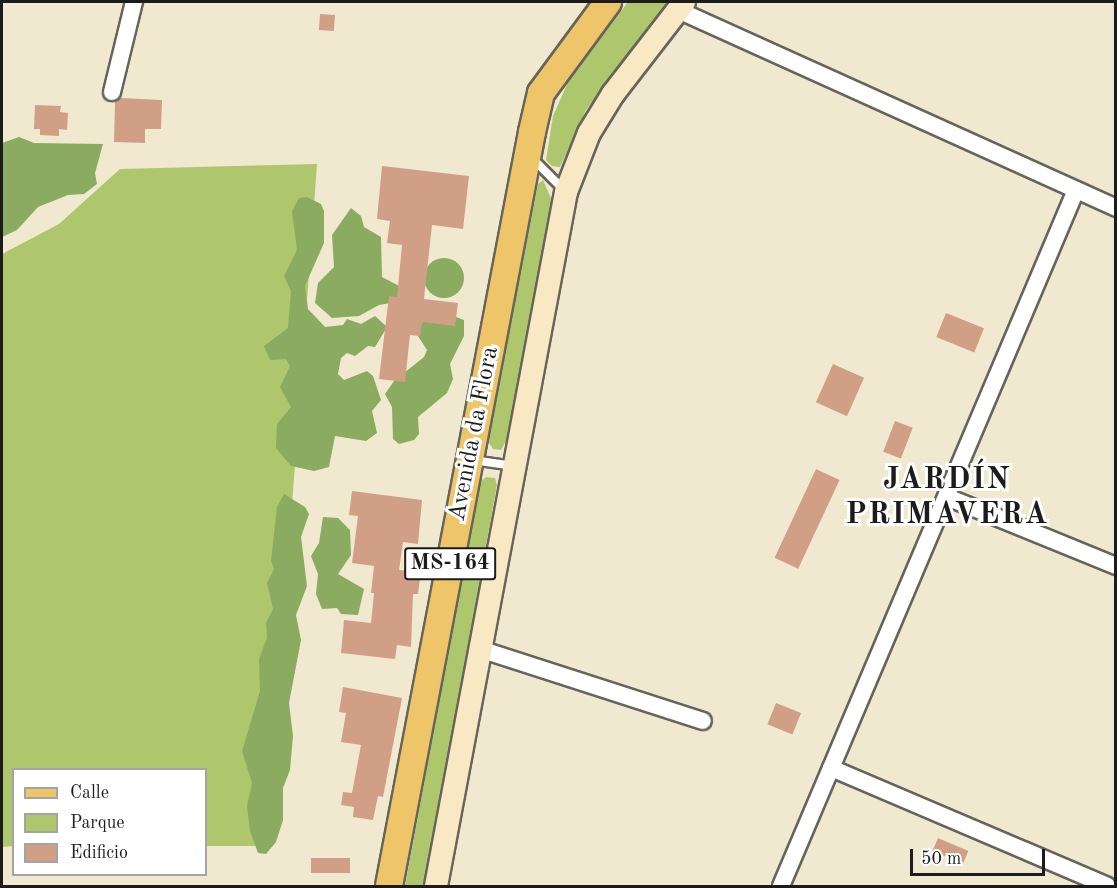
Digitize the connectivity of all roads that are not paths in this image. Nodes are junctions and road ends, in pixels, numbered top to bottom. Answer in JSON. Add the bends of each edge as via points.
{"nodes":[{"id":1,"x":134,"y":2,"type":"edge"},
{"id":2,"x":608,"y":2,"type":"edge"},
{"id":3,"x":681,"y":6,"type":"edge"},
{"id":4,"x":112,"y":92,"type":"dead end"},
{"id":5,"x":529,"y":154,"type":"junction"},
{"id":6,"x":1076,"y":190,"type":"junction"},
{"id":7,"x":566,"y":192,"type":"junction"},
{"id":8,"x":1116,"y":208,"type":"edge"},
{"id":9,"x":470,"y":459,"type":"junction"},
{"id":10,"x":514,"y":466,"type":"junction"},
{"id":11,"x":947,"y":497,"type":"junction"},
{"id":12,"x":1116,"y":566,"type":"edge"},
{"id":13,"x":480,"y":649,"type":"junction"},
{"id":14,"x":703,"y":721,"type":"dead end"},
{"id":15,"x":831,"y":768,"type":"junction"},
{"id":16,"x":389,"y":886,"type":"edge"},
{"id":17,"x":436,"y":886,"type":"edge"},
{"id":18,"x":781,"y":886,"type":"edge"},
{"id":19,"x":1107,"y":886,"type":"edge"}],
"edges":[{"from":1,"to":4,"type":"street"},
{"from":2,"to":5,"type":"main road","name":"Avenida da Flora","number":"MS-164","via":[[542,93]]},
{"from":3,"to":6,"type":"street"},
{"from":3,"to":7,"type":"street","via":[[589,133]]},
{"from":5,"to":7,"type":"lane"},
{"from":5,"to":9,"type":"main road","name":"Avenida da Flora","number":"MS-164"},
{"from":6,"to":8,"type":"street"},
{"from":6,"to":11,"type":"street"},
{"from":7,"to":10,"type":"street"},
{"from":9,"to":10,"type":"lane"},
{"from":9,"to":16,"type":"main road","name":"Avenida da Flora","number":"MS-164"},
{"from":10,"to":13,"type":"street"},
{"from":11,"to":12,"type":"street"},
{"from":11,"to":15,"type":"street"},
{"from":13,"to":14,"type":"street"},
{"from":13,"to":17,"type":"street"},
{"from":15,"to":18,"type":"street"},
{"from":15,"to":19,"type":"street"}]}
